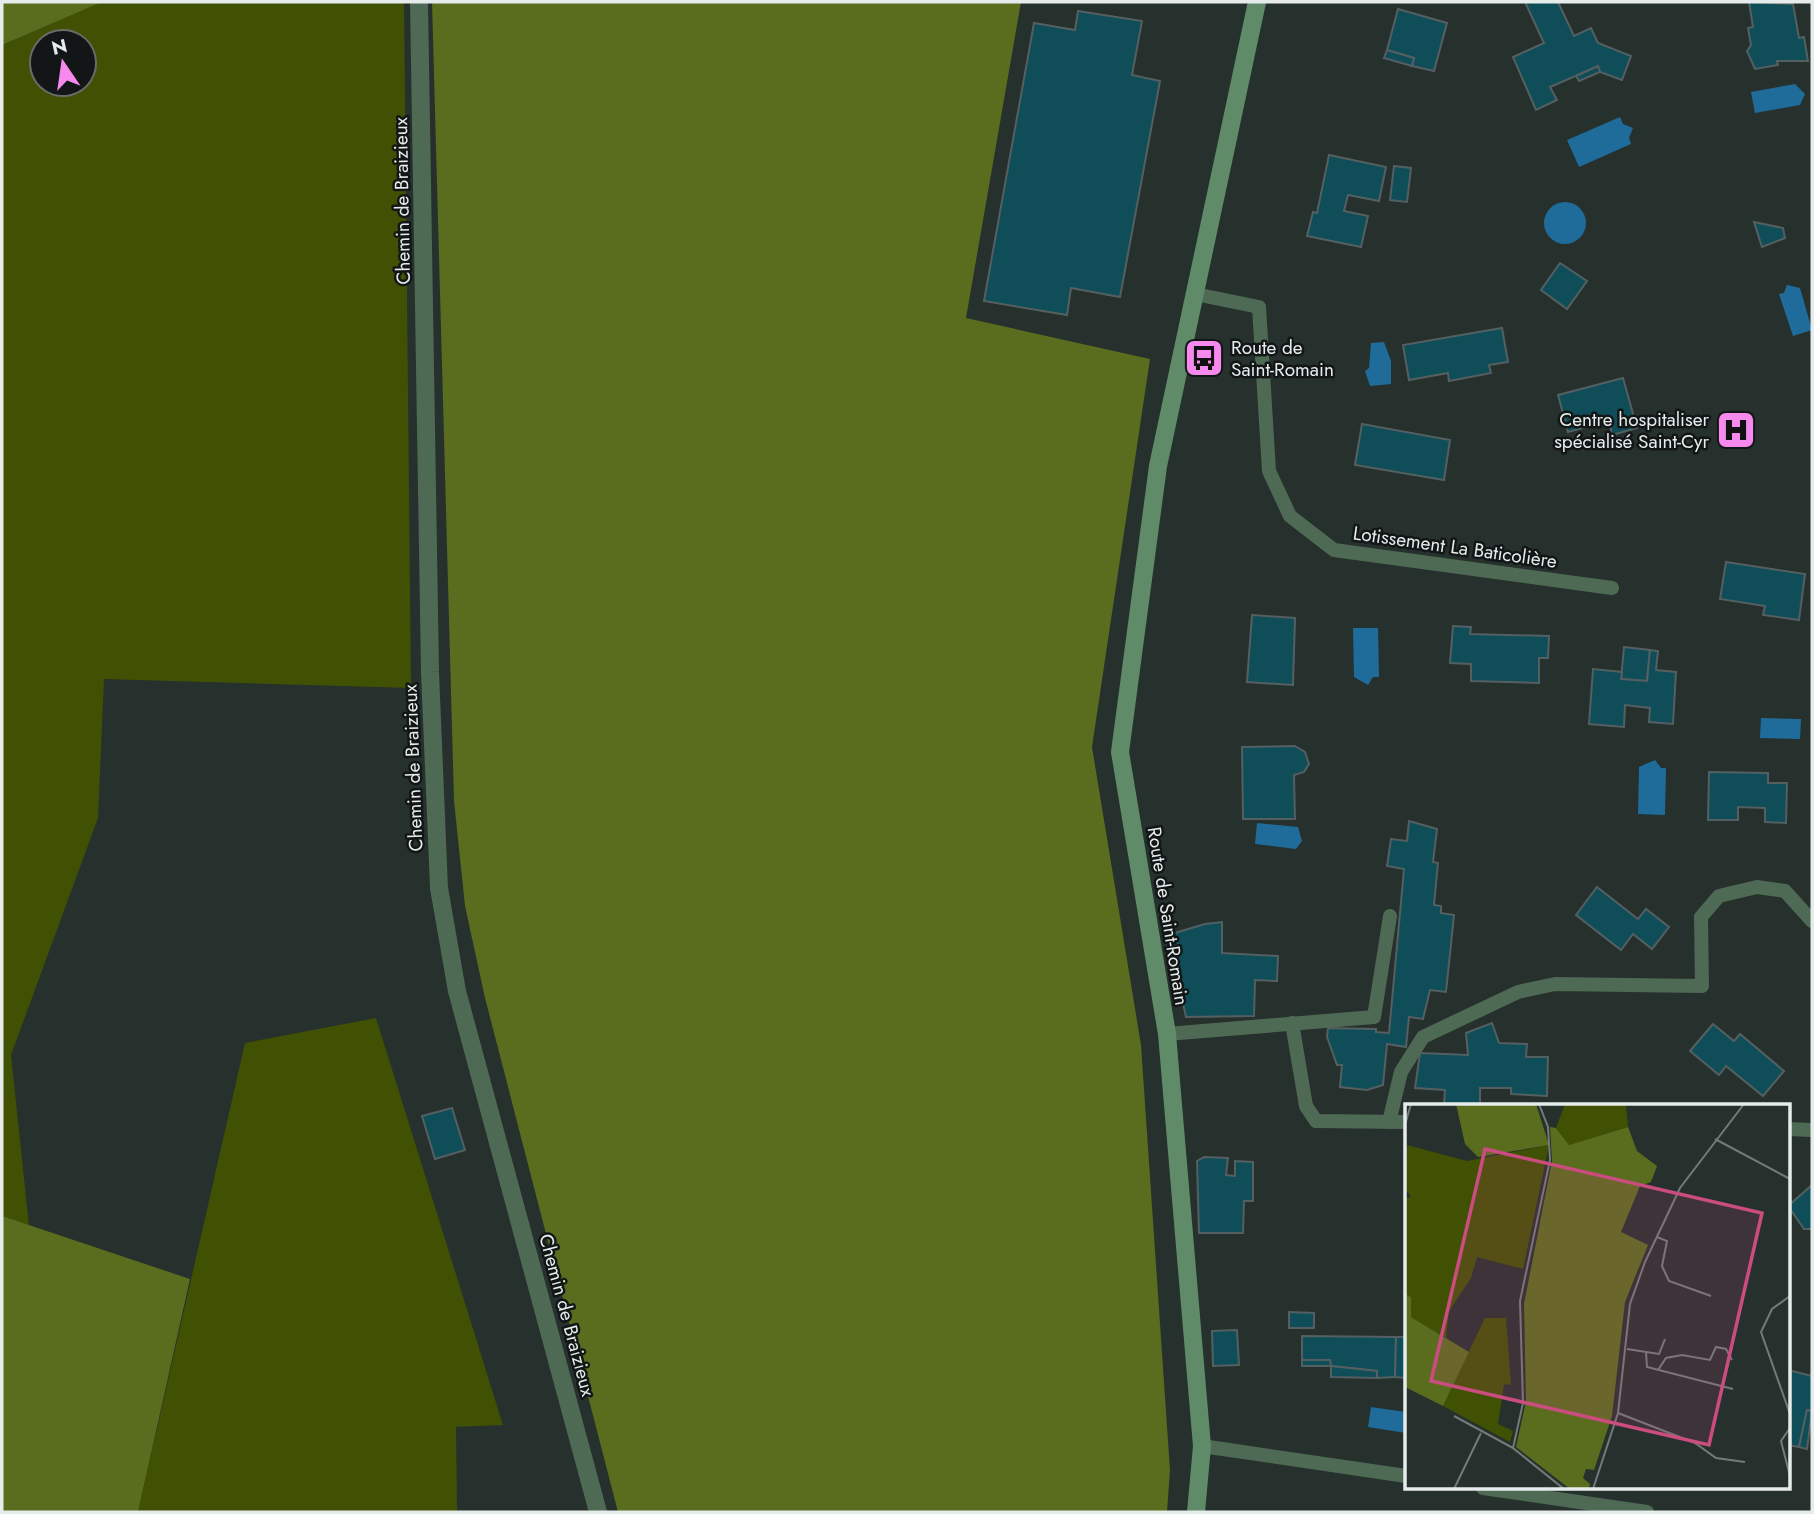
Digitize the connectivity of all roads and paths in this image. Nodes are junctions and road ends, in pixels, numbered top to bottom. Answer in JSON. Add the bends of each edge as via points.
{"nodes":[{"id":1,"x":419,"y":2,"type":"edge"},
{"id":2,"x":1257,"y":2,"type":"edge"},
{"id":3,"x":1195,"y":294,"type":"junction"},
{"id":4,"x":1612,"y":588,"type":"dead end"},
{"id":5,"x":1390,"y":916,"type":"dead end"},
{"id":6,"x":1812,"y":921,"type":"edge"},
{"id":7,"x":1292,"y":1023,"type":"junction"},
{"id":8,"x":1167,"y":1034,"type":"junction"},
{"id":9,"x":1389,"y":1122,"type":"junction"},
{"id":10,"x":1405,"y":1122,"type":"edge"},
{"id":11,"x":1790,"y":1129,"type":"edge"},
{"id":12,"x":1812,"y":1130,"type":"edge"},
{"id":13,"x":1202,"y":1446,"type":"junction"},
{"id":14,"x":1405,"y":1476,"type":"edge"},
{"id":15,"x":1497,"y":1490,"type":"edge"},
{"id":16,"x":598,"y":1512,"type":"edge"},
{"id":17,"x":1196,"y":1512,"type":"edge"},
{"id":18,"x":1647,"y":1512,"type":"edge"}],
"edges":[{"from":1,"to":16,"type":"street","name":"Chemin de Braizieux","via":[[430,672],[439,888],[457,991]]},
{"from":2,"to":3,"type":"main road","name":"Route de Saint-Romain"},
{"from":3,"to":4,"type":"lane","name":"Lotissement La Baticolière","via":[[1259,307],[1269,471],[1290,516],[1334,550]]},
{"from":3,"to":8,"type":"main road","name":"Route de Saint-Romain","via":[[1158,466],[1120,752]]},
{"from":5,"to":7,"type":"lane","via":[[1374,1017]]},
{"from":6,"to":9,"type":"lane","via":[[1785,891],[1757,887],[1719,896],[1701,917],[1702,986],[1555,984],[1518,992],[1423,1037],[1401,1072]]},
{"from":7,"to":8,"type":"lane"},
{"from":7,"to":9,"type":"lane","via":[[1306,1106],[1316,1121]]},
{"from":8,"to":13,"type":"main road","name":"Route de Saint-Romain"},
{"from":9,"to":10,"type":"lane"},
{"from":11,"to":12,"type":"lane"},
{"from":13,"to":14,"type":"lane"},
{"from":13,"to":17,"type":"main road","name":"Route de Saint-Romain"},
{"from":15,"to":18,"type":"lane"}]}
